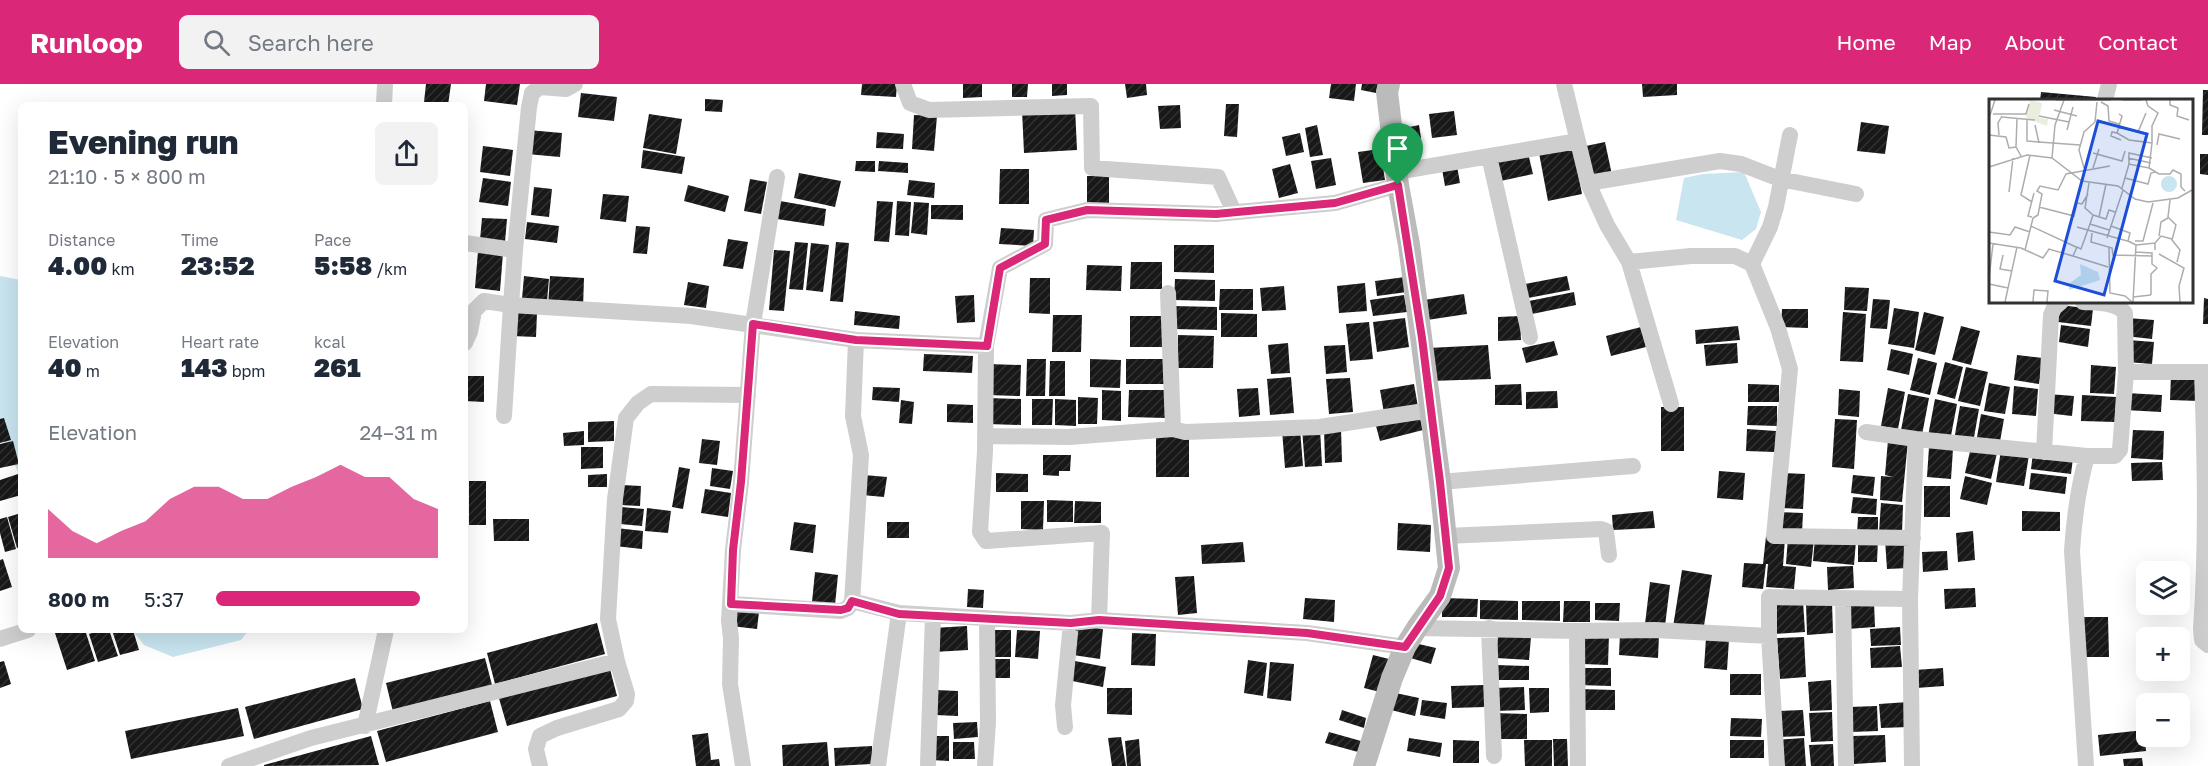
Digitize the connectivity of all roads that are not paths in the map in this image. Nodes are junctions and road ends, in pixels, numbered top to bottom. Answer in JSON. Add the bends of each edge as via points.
{"nodes":[{"id":1,"x":385,"y":84,"type":"edge"},
{"id":2,"x":575,"y":84,"type":"edge"},
{"id":3,"x":903,"y":84,"type":"edge"},
{"id":4,"x":1389,"y":84,"type":"edge"},
{"id":5,"x":1564,"y":84,"type":"edge"},
{"id":6,"x":2109,"y":84,"type":"edge"},
{"id":7,"x":2106,"y":99,"type":"edge"},
{"id":8,"x":384,"y":102,"type":"edge"},
{"id":9,"x":1790,"y":135,"type":"dead end"},
{"id":10,"x":1578,"y":141,"type":"junction"},
{"id":11,"x":1489,"y":156,"type":"junction"},
{"id":12,"x":777,"y":177,"type":"dead end"},
{"id":13,"x":1397,"y":178,"type":"junction"},
{"id":14,"x":1780,"y":178,"type":"junction"},
{"id":15,"x":1588,"y":183,"type":"junction"},
{"id":16,"x":1856,"y":194,"type":"dead end"},
{"id":17,"x":1234,"y":212,"type":"junction"},
{"id":18,"x":468,"y":243,"type":"edge"},
{"id":19,"x":515,"y":250,"type":"junction"},
{"id":20,"x":1629,"y":262,"type":"junction"},
{"id":21,"x":1752,"y":264,"type":"junction"},
{"id":22,"x":1168,"y":293,"type":"dead end"},
{"id":23,"x":2060,"y":303,"type":"edge"},
{"id":24,"x":2099,"y":303,"type":"edge"},
{"id":25,"x":511,"y":305,"type":"junction"},
{"id":26,"x":753,"y":324,"type":"junction"},
{"id":27,"x":468,"y":336,"type":"edge"},
{"id":28,"x":1530,"y":337,"type":"dead end"},
{"id":29,"x":856,"y":340,"type":"junction"},
{"id":30,"x":987,"y":346,"type":"junction"},
{"id":31,"x":2126,"y":372,"type":"junction"},
{"id":32,"x":2205,"y":372,"type":"edge"},
{"id":33,"x":748,"y":395,"type":"junction"},
{"id":34,"x":1671,"y":404,"type":"dead end"},
{"id":35,"x":1431,"y":410,"type":"junction"},
{"id":36,"x":504,"y":416,"type":"dead end"},
{"id":37,"x":1173,"y":429,"type":"junction"},
{"id":38,"x":1866,"y":432,"type":"dead end"},
{"id":39,"x":985,"y":436,"type":"junction"},
{"id":40,"x":1916,"y":439,"type":"junction"},
{"id":41,"x":2044,"y":452,"type":"junction"},
{"id":42,"x":2086,"y":456,"type":"junction"},
{"id":43,"x":1634,"y":466,"type":"dead end"},
{"id":44,"x":1440,"y":482,"type":"junction"},
{"id":45,"x":1446,"y":536,"type":"junction"},
{"id":46,"x":1913,"y":538,"type":"junction"},
{"id":47,"x":1609,"y":555,"type":"dead end"},
{"id":48,"x":1843,"y":599,"type":"junction"},
{"id":49,"x":1910,"y":599,"type":"junction"},
{"id":50,"x":852,"y":601,"type":"junction"},
{"id":51,"x":731,"y":604,"type":"junction"},
{"id":52,"x":899,"y":614,"type":"junction"},
{"id":53,"x":933,"y":615,"type":"junction"},
{"id":54,"x":987,"y":618,"type":"junction"},
{"id":55,"x":1099,"y":620,"type":"junction"},
{"id":56,"x":1071,"y":623,"type":"junction"},
{"id":57,"x":1489,"y":628,"type":"junction"},
{"id":58,"x":1576,"y":632,"type":"junction"},
{"id":59,"x":19,"y":633,"type":"edge"},
{"id":60,"x":385,"y":633,"type":"edge"},
{"id":61,"x":1769,"y":636,"type":"junction"},
{"id":62,"x":1411,"y":638,"type":"junction"},
{"id":63,"x":0,"y":639,"type":"edge"},
{"id":64,"x":2208,"y":645,"type":"edge"},
{"id":65,"x":616,"y":662,"type":"junction"},
{"id":66,"x":365,"y":726,"type":"junction"},
{"id":67,"x":1065,"y":727,"type":"dead end"},
{"id":68,"x":1494,"y":756,"type":"dead end"},
{"id":69,"x":928,"y":764,"type":"dead end"},
{"id":70,"x":229,"y":766,"type":"edge"},
{"id":71,"x":540,"y":766,"type":"edge"},
{"id":72,"x":743,"y":766,"type":"edge"},
{"id":73,"x":878,"y":766,"type":"edge"},
{"id":74,"x":985,"y":766,"type":"edge"},
{"id":75,"x":1364,"y":766,"type":"edge"},
{"id":76,"x":1578,"y":766,"type":"edge"},
{"id":77,"x":1777,"y":766,"type":"edge"},
{"id":78,"x":1846,"y":766,"type":"edge"},
{"id":79,"x":1912,"y":766,"type":"edge"},
{"id":80,"x":2086,"y":766,"type":"edge"}],
"edges":[{"from":1,"to":8,"type":"street"},
{"from":2,"to":19,"type":"street","via":[[566,88],[540,87],[532,93]]},
{"from":3,"to":17,"type":"street","via":[[910,102],[929,110],[1091,106],[1092,168],[1218,177]]},
{"from":4,"to":13,"type":"street"},
{"from":5,"to":10,"type":"street"},
{"from":6,"to":7,"type":"street"},
{"from":9,"to":14,"type":"street"},
{"from":10,"to":11,"type":"street"},
{"from":10,"to":15,"type":"street"},
{"from":11,"to":13,"type":"street"},
{"from":11,"to":28,"type":"street"},
{"from":12,"to":26,"type":"street"},
{"from":13,"to":17,"type":"street","via":[[1335,203]]},
{"from":13,"to":35,"type":"street"},
{"from":14,"to":15,"type":"street","via":[[1720,161]]},
{"from":14,"to":16,"type":"street"},
{"from":14,"to":21,"type":"street","via":[[1770,227]]},
{"from":15,"to":20,"type":"street"},
{"from":17,"to":30,"type":"street","via":[[1087,210],[1046,220],[1045,244],[1000,268]]},
{"from":18,"to":19,"type":"street"},
{"from":19,"to":25,"type":"street"},
{"from":20,"to":21,"type":"street","via":[[1736,256]]},
{"from":20,"to":34,"type":"street"},
{"from":21,"to":46,"type":"street","via":[[1790,369],[1774,536]]},
{"from":22,"to":37,"type":"street"},
{"from":23,"to":41,"type":"street","via":[[2051,315]]},
{"from":24,"to":31,"type":"street","via":[[2121,308],[2125,313]]},
{"from":25,"to":26,"type":"street","via":[[691,316]]},
{"from":25,"to":27,"type":"street","via":[[484,301],[474,311]]},
{"from":25,"to":36,"type":"street"},
{"from":26,"to":29,"type":"street"},
{"from":26,"to":33,"type":"street"},
{"from":29,"to":30,"type":"street"},
{"from":29,"to":50,"type":"street","via":[[853,416],[861,455]]},
{"from":30,"to":39,"type":"street"},
{"from":31,"to":32,"type":"street"},
{"from":31,"to":42,"type":"street","via":[[2119,454]]},
{"from":32,"to":64,"type":"street","via":[[2205,568],[2201,629],[2202,640]]},
{"from":33,"to":51,"type":"street"},
{"from":33,"to":65,"type":"street","via":[[651,394],[626,418],[615,500],[608,619]]},
{"from":35,"to":37,"type":"street","via":[[1320,427],[1185,432]]},
{"from":35,"to":44,"type":"street"},
{"from":37,"to":39,"type":"street","via":[[1069,437]]},
{"from":38,"to":40,"type":"street"},
{"from":39,"to":55,"type":"street","via":[[980,532],[986,541],[1102,533]]},
{"from":40,"to":41,"type":"street"},
{"from":40,"to":46,"type":"street"},
{"from":41,"to":42,"type":"street"},
{"from":42,"to":80,"type":"street","via":[[2074,515],[2072,551]]},
{"from":43,"to":44,"type":"street"},
{"from":44,"to":45,"type":"street"},
{"from":45,"to":47,"type":"street","via":[[1600,529],[1606,531]]},
{"from":45,"to":62,"type":"street","via":[[1449,568],[1440,596]]},
{"from":46,"to":49,"type":"street"},
{"from":48,"to":49,"type":"street"},
{"from":48,"to":61,"type":"street","via":[[1769,597]]},
{"from":48,"to":78,"type":"street"},
{"from":49,"to":79,"type":"street"},
{"from":50,"to":51,"type":"street","via":[[841,610]]},
{"from":50,"to":52,"type":"street"},
{"from":51,"to":72,"type":"street","via":[[730,684]]},
{"from":52,"to":53,"type":"street"},
{"from":52,"to":73,"type":"street"},
{"from":53,"to":54,"type":"street"},
{"from":53,"to":69,"type":"street"},
{"from":54,"to":56,"type":"street"},
{"from":54,"to":74,"type":"street"},
{"from":55,"to":56,"type":"street"},
{"from":55,"to":62,"type":"street"},
{"from":56,"to":67,"type":"street"},
{"from":57,"to":58,"type":"street"},
{"from":57,"to":62,"type":"street"},
{"from":57,"to":68,"type":"street"},
{"from":58,"to":61,"type":"street","via":[[1655,630]]},
{"from":58,"to":76,"type":"street"},
{"from":59,"to":63,"type":"street"},
{"from":60,"to":66,"type":"street"},
{"from":61,"to":77,"type":"street"},
{"from":62,"to":75,"type":"street","via":[[1392,678]]},
{"from":65,"to":66,"type":"street"},
{"from":65,"to":71,"type":"street","via":[[626,701],[619,709],[540,736],[536,749]]},
{"from":66,"to":70,"type":"street","via":[[311,738]]}]}
